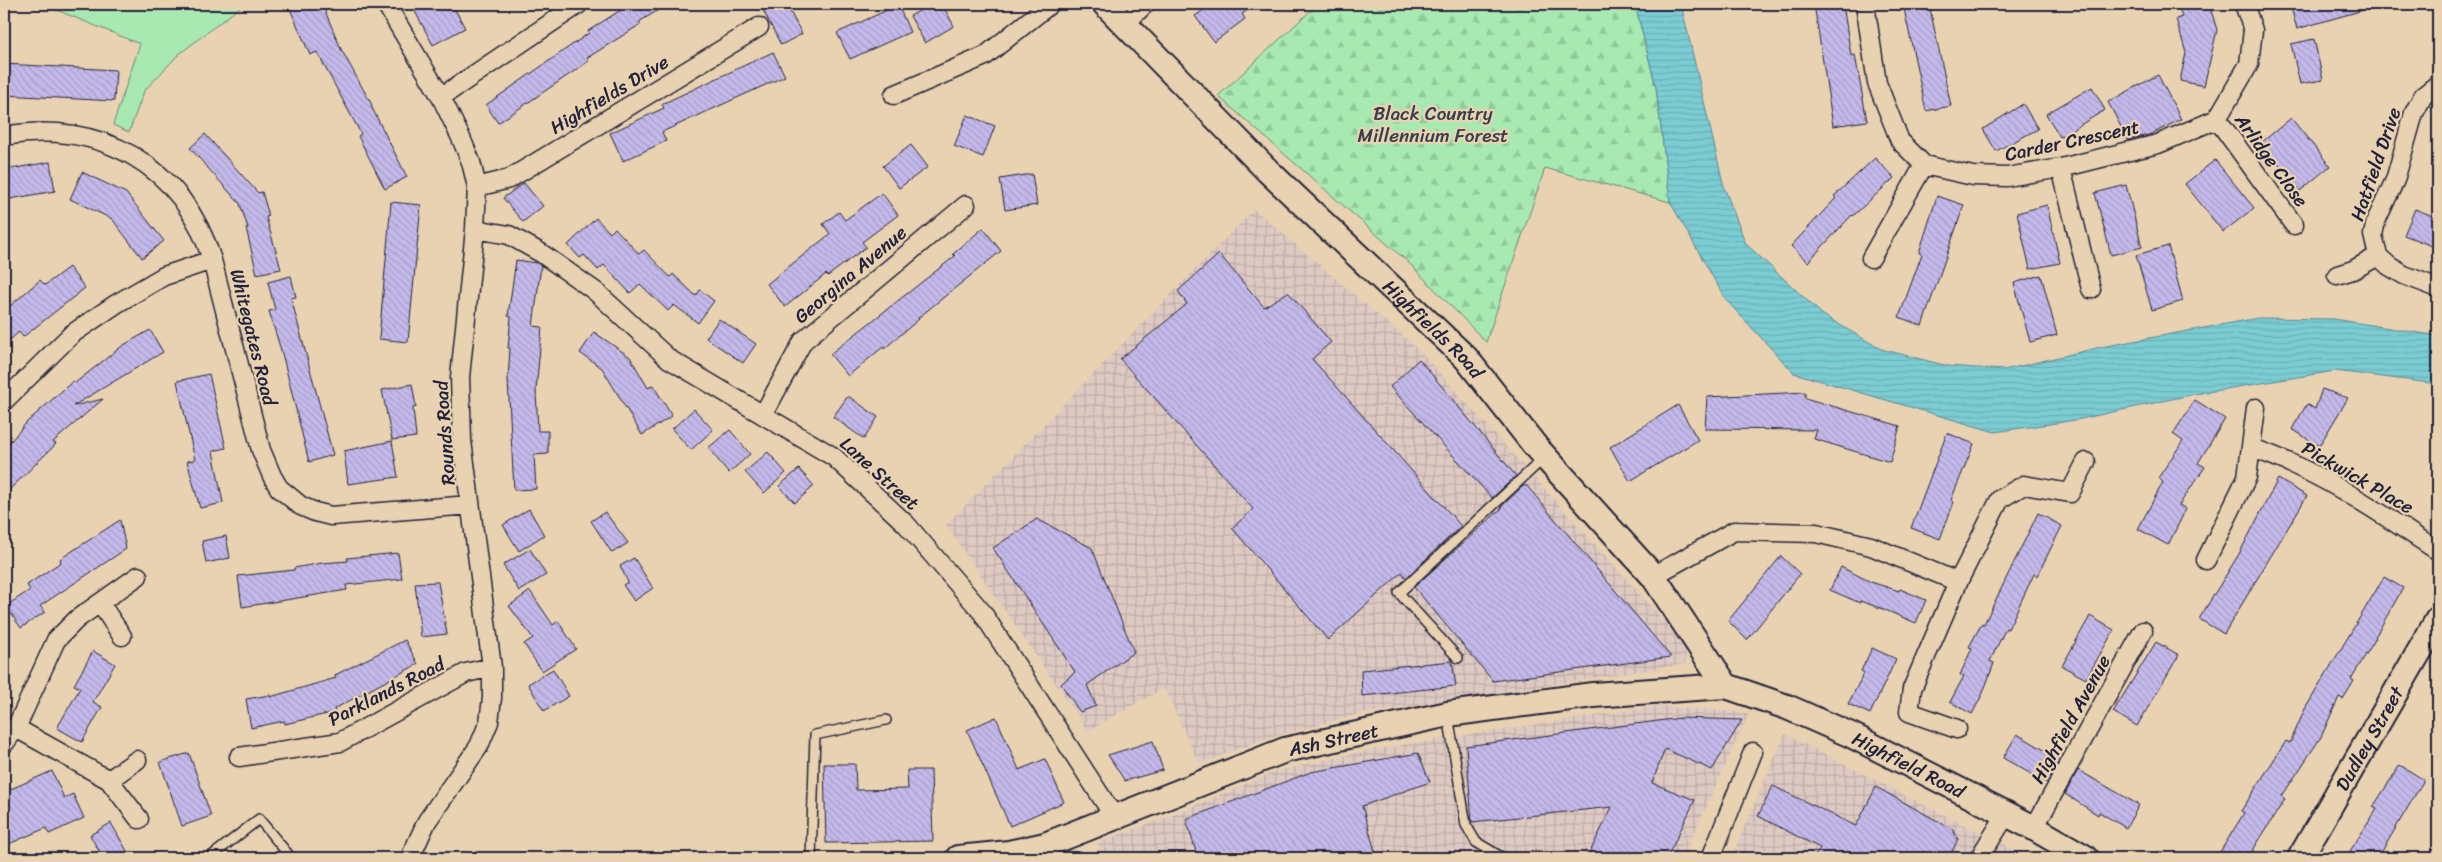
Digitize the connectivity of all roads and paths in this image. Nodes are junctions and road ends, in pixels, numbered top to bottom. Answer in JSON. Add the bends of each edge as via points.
{"nodes":[{"id":1,"x":386,"y":4,"type":"edge"},
{"id":2,"x":580,"y":4,"type":"edge"},
{"id":3,"x":1050,"y":4,"type":"edge"},
{"id":4,"x":1106,"y":4,"type":"edge"},
{"id":5,"x":1145,"y":4,"type":"edge"},
{"id":6,"x":1865,"y":4,"type":"edge"},
{"id":7,"x":2244,"y":4,"type":"edge"},
{"id":8,"x":1125,"y":24,"type":"junction"},
{"id":9,"x":759,"y":27,"type":"dead end"},
{"id":10,"x":2438,"y":84,"type":"edge"},
{"id":11,"x":894,"y":95,"type":"dead end"},
{"id":12,"x":440,"y":97,"type":"junction"},
{"id":13,"x":2217,"y":119,"type":"junction"},
{"id":14,"x":4,"y":136,"type":"edge"},
{"id":15,"x":1924,"y":165,"type":"junction"},
{"id":16,"x":2061,"y":168,"type":"junction"},
{"id":17,"x":477,"y":187,"type":"junction"},
{"id":18,"x":966,"y":205,"type":"dead end"},
{"id":19,"x":2294,"y":225,"type":"dead end"},
{"id":20,"x":475,"y":229,"type":"junction"},
{"id":21,"x":2378,"y":256,"type":"junction"},
{"id":22,"x":1871,"y":258,"type":"dead end"},
{"id":23,"x":212,"y":260,"type":"junction"},
{"id":24,"x":2337,"y":275,"type":"dead end"},
{"id":25,"x":2438,"y":288,"type":"edge"},
{"id":26,"x":2090,"y":289,"type":"dead end"},
{"id":27,"x":4,"y":401,"type":"edge"},
{"id":28,"x":2256,"y":408,"type":"dead end"},
{"id":29,"x":763,"y":415,"type":"junction"},
{"id":30,"x":2252,"y":448,"type":"junction"},
{"id":31,"x":1545,"y":457,"type":"junction"},
{"id":32,"x":2086,"y":462,"type":"dead end"},
{"id":33,"x":470,"y":505,"type":"junction"},
{"id":34,"x":2438,"y":551,"type":"edge"},
{"id":35,"x":2206,"y":560,"type":"dead end"},
{"id":36,"x":138,"y":576,"type":"dead end"},
{"id":37,"x":1653,"y":576,"type":"junction"},
{"id":38,"x":1958,"y":582,"type":"junction"},
{"id":39,"x":100,"y":603,"type":"junction"},
{"id":40,"x":2438,"y":619,"type":"edge"},
{"id":41,"x":2143,"y":630,"type":"dead end"},
{"id":42,"x":122,"y":636,"type":"dead end"},
{"id":43,"x":1458,"y":658,"type":"dead end"},
{"id":44,"x":492,"y":667,"type":"junction"},
{"id":45,"x":1726,"y":686,"type":"junction"},
{"id":46,"x":1448,"y":714,"type":"junction"},
{"id":47,"x":886,"y":720,"type":"dead end"},
{"id":48,"x":16,"y":728,"type":"junction"},
{"id":49,"x":1957,"y":729,"type":"dead end"},
{"id":50,"x":4,"y":744,"type":"edge"},
{"id":51,"x":1753,"y":752,"type":"dead end"},
{"id":52,"x":238,"y":757,"type":"dead end"},
{"id":53,"x":137,"y":760,"type":"dead end"},
{"id":54,"x":109,"y":780,"type":"junction"},
{"id":55,"x":2006,"y":815,"type":"junction"},
{"id":56,"x":139,"y":818,"type":"dead end"},
{"id":57,"x":1115,"y":818,"type":"junction"},
{"id":58,"x":2034,"y":828,"type":"junction"},
{"id":59,"x":1049,"y":852,"type":"edge"},
{"id":60,"x":209,"y":858,"type":"edge"},
{"id":61,"x":283,"y":858,"type":"edge"},
{"id":62,"x":410,"y":858,"type":"edge"},
{"id":63,"x":811,"y":858,"type":"edge"},
{"id":64,"x":958,"y":858,"type":"edge"},
{"id":65,"x":1503,"y":858,"type":"edge"},
{"id":66,"x":1711,"y":858,"type":"edge"},
{"id":67,"x":1978,"y":858,"type":"edge"},
{"id":68,"x":2086,"y":858,"type":"edge"},
{"id":69,"x":2300,"y":858,"type":"edge"}],
"edges":[{"from":1,"to":12,"type":"street","name":"Rounds Road"},
{"from":2,"to":12,"type":"street"},
{"from":3,"to":11,"type":"street","via":[[985,56]]},
{"from":4,"to":8,"type":"street","name":"Highfields Road"},
{"from":5,"to":8,"type":"street"},
{"from":6,"to":15,"type":"street","via":[[1877,82],[1900,141]]},
{"from":7,"to":13,"type":"street","via":[[2253,30],[2249,64]]},
{"from":8,"to":31,"type":"street","name":"Highfields Road","via":[[1268,171],[1466,358]]},
{"from":9,"to":17,"type":"street","name":"Highfields Drive","via":[[510,179]]},
{"from":10,"to":21,"type":"street","name":"Hatfield Drive","via":[[2423,96],[2414,113],[2394,180],[2376,221],[2373,235]]},
{"from":12,"to":17,"type":"street","name":"Rounds Road","via":[[471,162]]},
{"from":13,"to":16,"type":"street","name":"Carder Crescent","via":[[2158,144]]},
{"from":13,"to":19,"type":"street","name":"Arlidge Close"},
{"from":14,"to":23,"type":"street","name":"Whitegates Road","via":[[41,132],[84,136],[142,161],[164,178],[187,204],[206,239]]},
{"from":15,"to":16,"type":"street","name":"Carder Crescent","via":[[1973,176],[2007,178]]},
{"from":15,"to":22,"type":"street"},
{"from":16,"to":26,"type":"street"},
{"from":17,"to":20,"type":"street","name":"Rounds Road"},
{"from":18,"to":29,"type":"street","name":"Georgina Avenue","via":[[803,341]]},
{"from":20,"to":29,"type":"street","name":"Lane Street","via":[[509,235],[541,253],[594,290],[669,359]]},
{"from":20,"to":33,"type":"street","name":"Rounds Road","via":[[460,377],[462,441]]},
{"from":21,"to":24,"type":"street"},
{"from":21,"to":25,"type":"street","via":[[2397,272]]},
{"from":23,"to":27,"type":"street","via":[[164,276],[116,304],[72,334]]},
{"from":23,"to":33,"type":"street","name":"Whitegates Road","via":[[261,450],[272,476],[288,497],[301,506],[331,516]]},
{"from":28,"to":30,"type":"street"},
{"from":29,"to":57,"type":"street","name":"Lane Street","via":[[834,457],[912,531],[982,612]]},
{"from":30,"to":34,"type":"street","name":"Pickwick Place","via":[[2282,458],[2355,496]]},
{"from":30,"to":35,"type":"street","via":[[2247,477]]},
{"from":31,"to":37,"type":"street","name":"Highfields Road"},
{"from":31,"to":43,"type":"lane","via":[[1400,593]]},
{"from":32,"to":38,"type":"street","via":[[2070,494],[2024,485],[2000,499]]},
{"from":33,"to":44,"type":"street","name":"Rounds Road"},
{"from":36,"to":39,"type":"street"},
{"from":37,"to":38,"type":"street","via":[[1734,531],[1816,534],[1871,546]]},
{"from":37,"to":45,"type":"street","name":"Highfields Road"},
{"from":38,"to":49,"type":"street","via":[[1912,689],[1909,712]]},
{"from":39,"to":42,"type":"street"},
{"from":39,"to":48,"type":"street","via":[[76,619],[56,640]]},
{"from":40,"to":69,"type":"street","name":"Dudley Street"},
{"from":41,"to":58,"type":"street","name":"Highfield Avenue"},
{"from":44,"to":52,"type":"street","name":"Parklands Road","via":[[466,673],[340,742]]},
{"from":44,"to":62,"type":"street","name":"Rounds Road","via":[[489,722],[479,746],[427,821]]},
{"from":45,"to":46,"type":"street","name":"Ash Street","via":[[1593,695]]},
{"from":45,"to":55,"type":"street","name":"Highfield Road","via":[[1787,707],[1851,736]]},
{"from":46,"to":57,"type":"street","name":"Ash Street","via":[[1285,750]]},
{"from":46,"to":65,"type":"lane","via":[[1466,825],[1476,842]]},
{"from":47,"to":63,"type":"lane","via":[[815,735]]},
{"from":48,"to":50,"type":"street"},
{"from":48,"to":54,"type":"street"},
{"from":51,"to":66,"type":"street"},
{"from":53,"to":54,"type":"street"},
{"from":54,"to":56,"type":"street"},
{"from":55,"to":58,"type":"street","name":"Highfield Road"},
{"from":55,"to":67,"type":"street"},
{"from":57,"to":59,"type":"street","name":"Ash Street"},
{"from":58,"to":68,"type":"street","name":"Highfield Road"},
{"from":59,"to":64,"type":"street","name":"Ash Street"},
{"from":60,"to":61,"type":"lane","via":[[259,819],[288,854]]}]}
